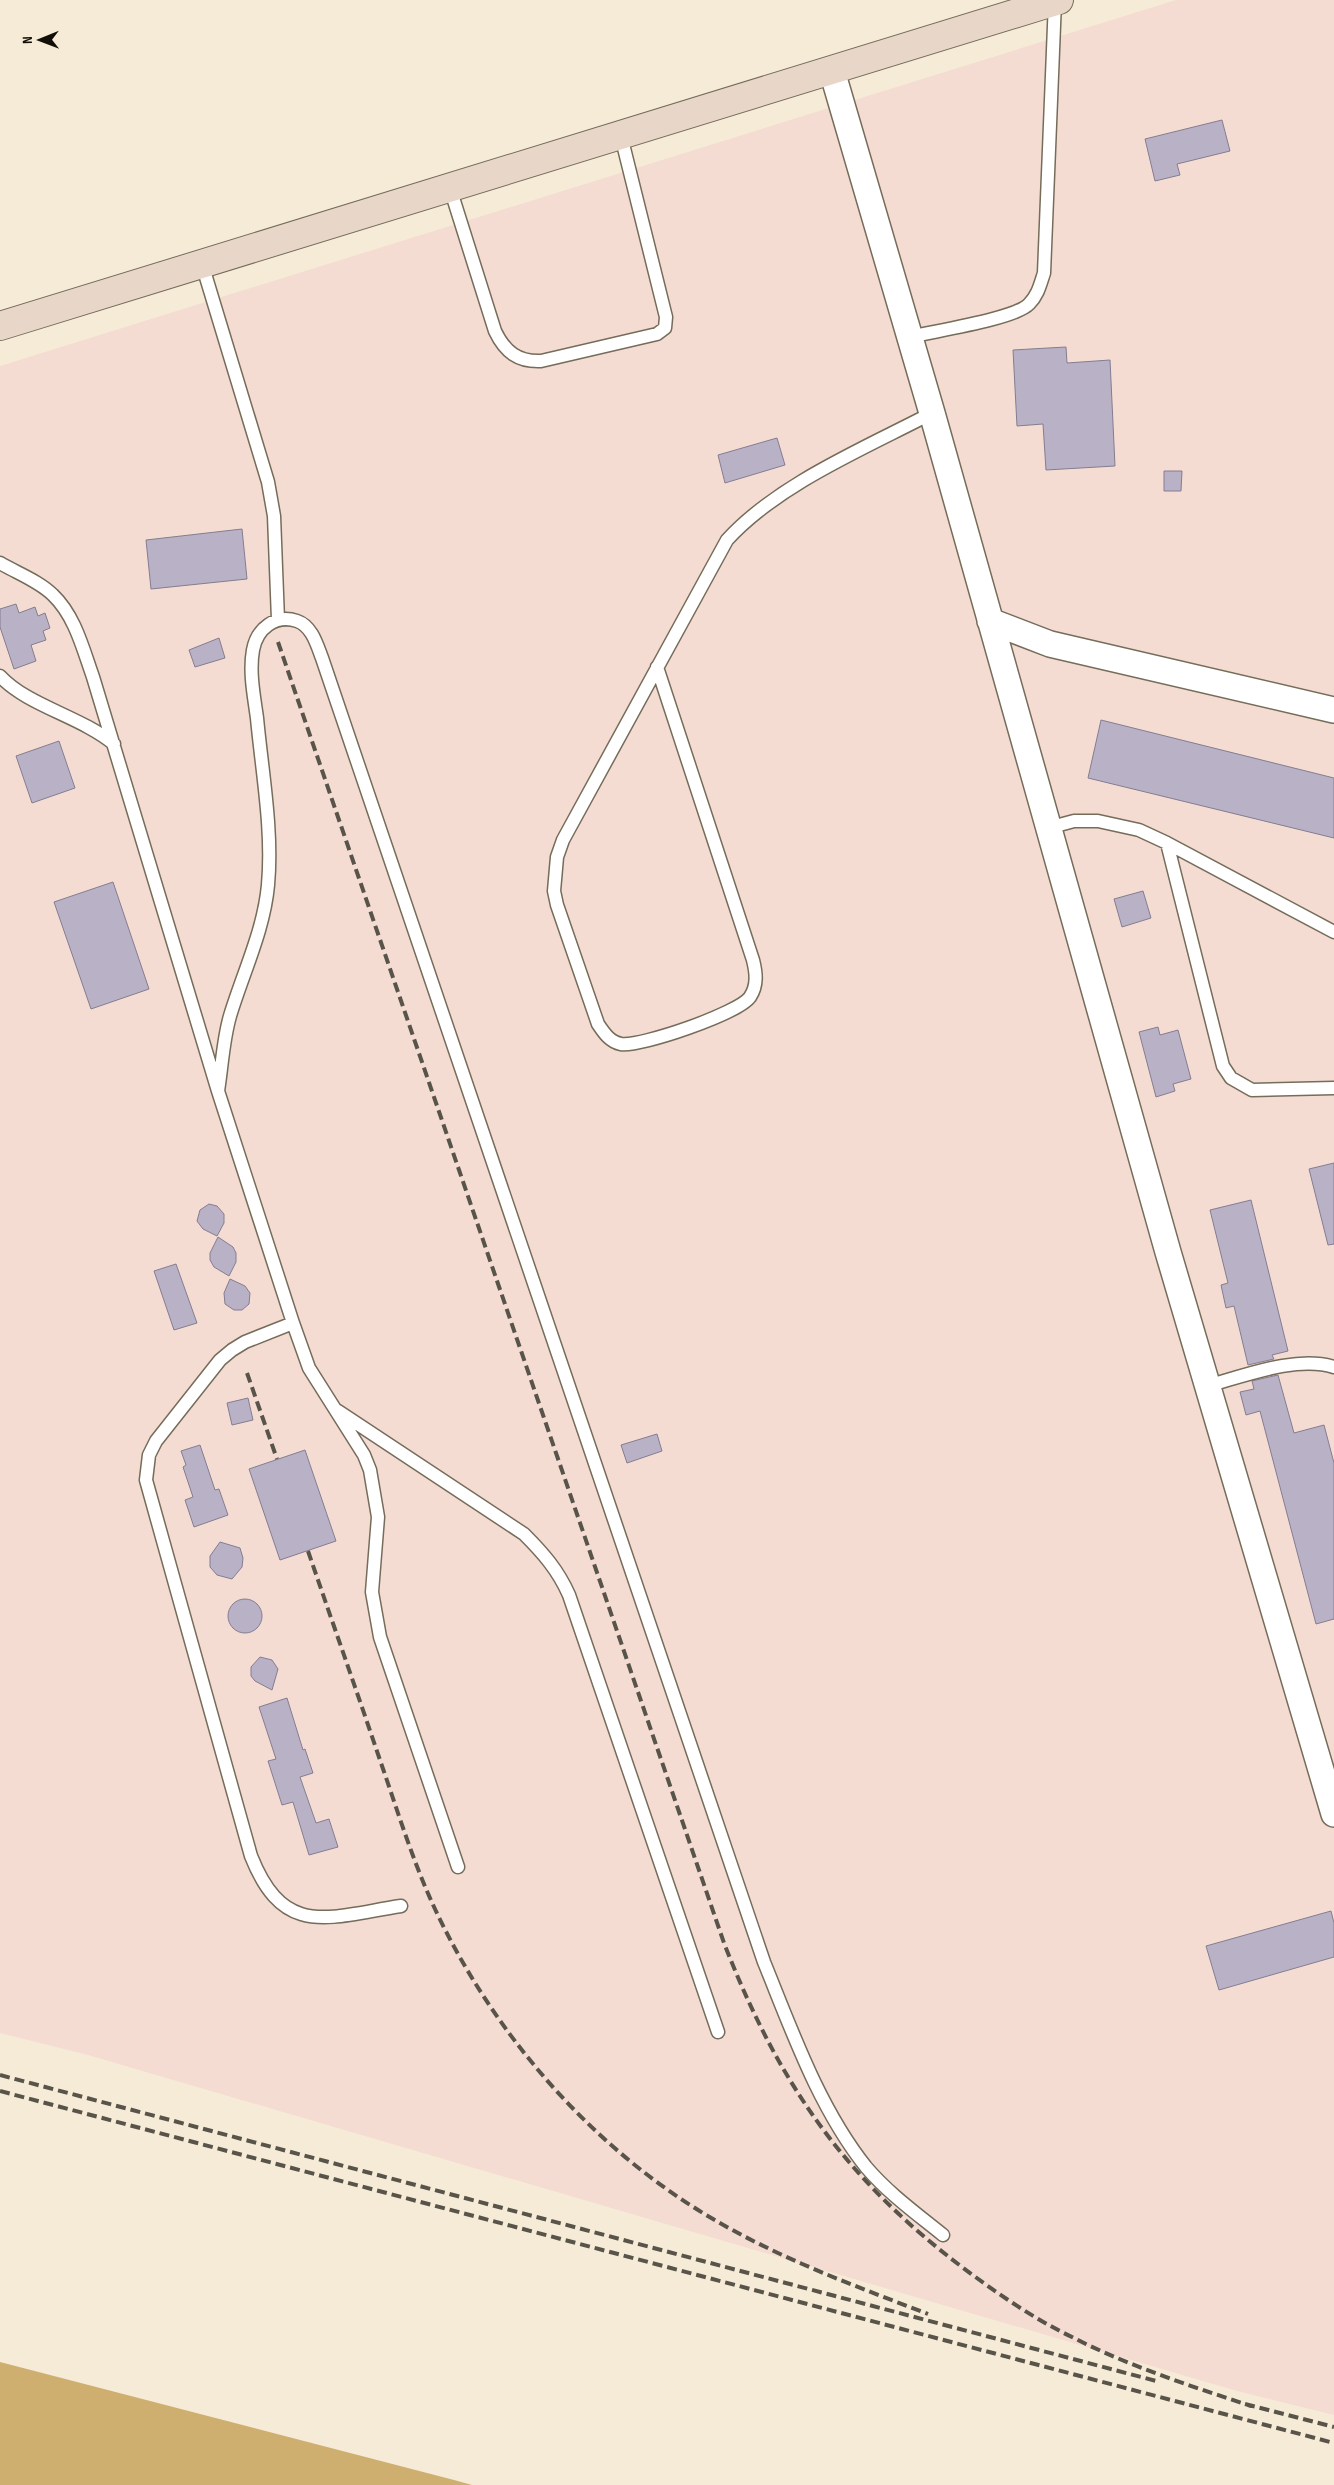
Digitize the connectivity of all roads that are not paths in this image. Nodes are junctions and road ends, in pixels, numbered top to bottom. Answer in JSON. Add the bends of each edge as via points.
{"nodes":[{"id":1,"x":1057,"y":1,"type":"edge"},
{"id":2,"x":832,"y":71,"type":"junction"},
{"id":3,"x":621,"y":136,"type":"junction"},
{"id":4,"x":450,"y":188,"type":"junction"},
{"id":5,"x":202,"y":264,"type":"junction"},
{"id":6,"x":0,"y":326,"type":"edge"},
{"id":7,"x":910,"y":337,"type":"junction"},
{"id":8,"x":932,"y":413,"type":"junction"},
{"id":9,"x":0,"y":563,"type":"edge"},
{"id":10,"x":278,"y":620,"type":"junction"},
{"id":11,"x":990,"y":622,"type":"junction"},
{"id":12,"x":657,"y":667,"type":"junction"},
{"id":13,"x":0,"y":676,"type":"edge"},
{"id":14,"x":1334,"y":710,"type":"edge"},
{"id":15,"x":114,"y":744,"type":"junction"},
{"id":16,"x":1048,"y":828,"type":"junction"},
{"id":17,"x":1167,"y":843,"type":"junction"},
{"id":18,"x":1334,"y":932,"type":"edge"},
{"id":19,"x":1334,"y":1088,"type":"edge"},
{"id":20,"x":218,"y":1091,"type":"junction"},
{"id":21,"x":293,"y":1323,"type":"junction"},
{"id":22,"x":1334,"y":1361,"type":"edge"},
{"id":23,"x":1314,"y":1363,"type":"junction"},
{"id":24,"x":1334,"y":1367,"type":"edge"},
{"id":25,"x":1207,"y":1386,"type":"junction"},
{"id":26,"x":334,"y":1408,"type":"junction"},
{"id":27,"x":1334,"y":1814,"type":"edge"},
{"id":28,"x":458,"y":1867,"type":"dead end"},
{"id":29,"x":401,"y":1906,"type":"dead end"},
{"id":30,"x":718,"y":2032,"type":"dead end"},
{"id":31,"x":943,"y":2235,"type":"dead end"}],
"edges":[{"from":1,"to":2,"type":"main road"},
{"from":1,"to":7,"type":"lane","via":[[1044,273],[1038,293],[1028,306],[1009,314]]},
{"from":2,"to":3,"type":"main road"},
{"from":2,"to":7,"type":"street"},
{"from":3,"to":4,"type":"main road"},
{"from":3,"to":4,"type":"lane","via":[[666,317],[665,328],[657,334],[541,361],[522,360],[512,355],[495,331]]},
{"from":4,"to":5,"type":"main road"},
{"from":5,"to":6,"type":"main road"},
{"from":5,"to":10,"type":"lane","via":[[270,489]]},
{"from":7,"to":8,"type":"street"},
{"from":8,"to":11,"type":"street"},
{"from":8,"to":12,"type":"lane","via":[[819,471],[742,524],[727,540]]},
{"from":9,"to":15,"type":"lane","via":[[52,594],[62,606],[81,643]]},
{"from":10,"to":20,"type":"lane","via":[[262,630],[253,650],[252,665],[267,835],[268,884],[264,913],[230,1019]]},
{"from":10,"to":31,"type":"lane","via":[[301,623],[313,636],[322,658],[771,1980],[820,2091],[854,2150],[882,2184]]},
{"from":11,"to":14,"type":"street","via":[[1050,644]]},
{"from":11,"to":16,"type":"street"},
{"from":12,"to":12,"type":"lane","via":[[753,960],[755,987],[750,997],[729,1012],[650,1041],[619,1044],[606,1036],[598,1024],[557,905],[554,876],[556,857],[563,840]]},
{"from":13,"to":15,"type":"lane","via":[[18,691],[87,725]]},
{"from":15,"to":20,"type":"lane"},
{"from":16,"to":17,"type":"lane","via":[[1074,821],[1098,821],[1139,830]]},
{"from":16,"to":25,"type":"street"},
{"from":17,"to":18,"type":"lane"},
{"from":17,"to":19,"type":"lane","via":[[1223,1066],[1232,1078],[1252,1090]]},
{"from":20,"to":21,"type":"lane"},
{"from":21,"to":26,"type":"lane","via":[[309,1368]]},
{"from":21,"to":29,"type":"lane","via":[[245,1342],[220,1360],[156,1440],[149,1455],[146,1480],[216,1735],[259,1876],[280,1904],[306,1916],[320,1918]]},
{"from":22,"to":23,"type":"lane"},
{"from":23,"to":24,"type":"lane"},
{"from":23,"to":25,"type":"lane","via":[[1296,1364]]},
{"from":25,"to":27,"type":"street"},
{"from":26,"to":28,"type":"lane","via":[[370,1470],[378,1517],[372,1592],[375,1617]]},
{"from":26,"to":30,"type":"lane","via":[[524,1534],[560,1575]]}]}
